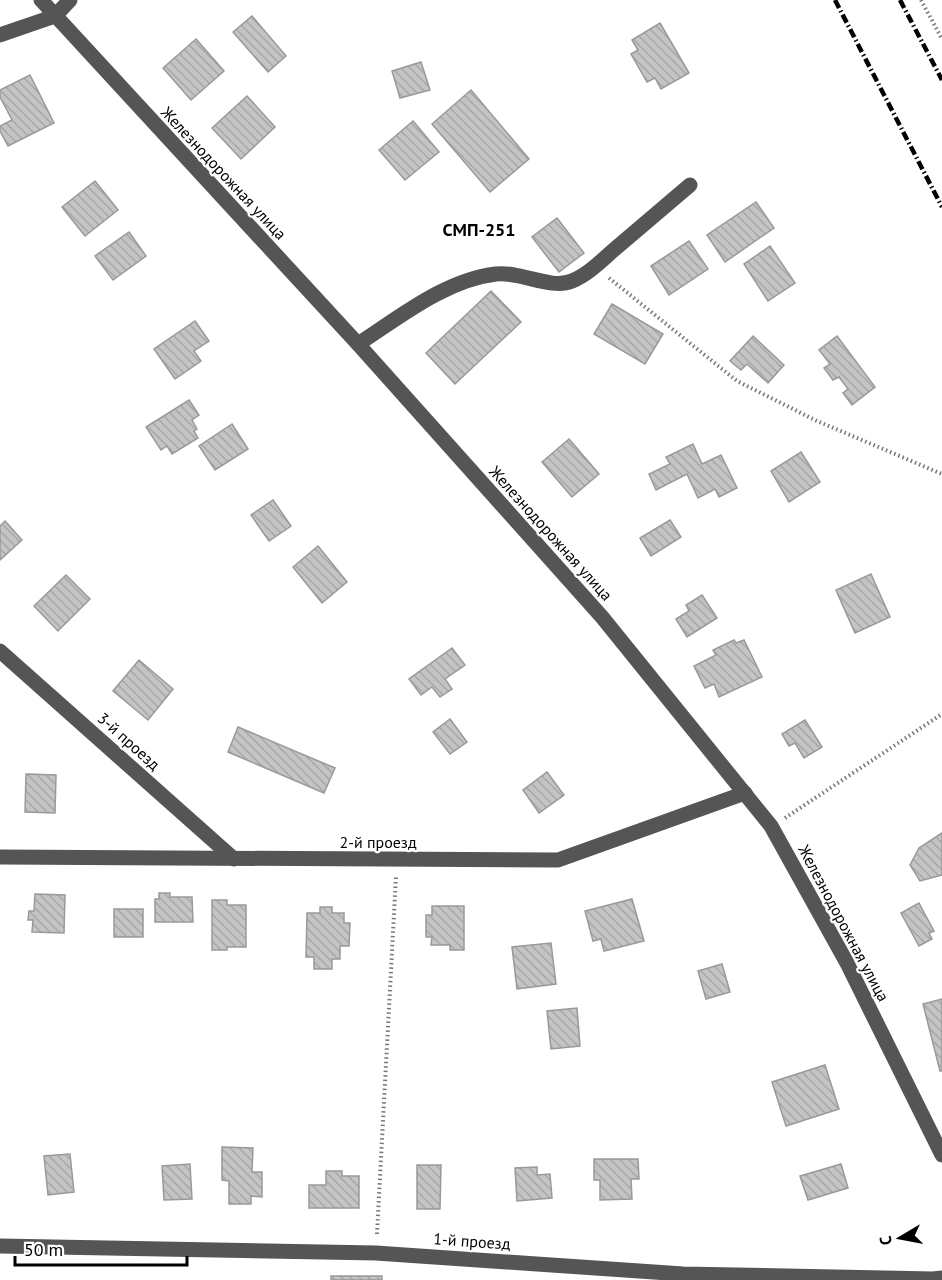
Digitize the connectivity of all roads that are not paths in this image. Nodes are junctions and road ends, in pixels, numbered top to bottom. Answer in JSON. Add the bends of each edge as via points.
{"nodes":[{"id":1,"x":41,"y":0,"type":"edge"},
{"id":2,"x":70,"y":0,"type":"edge"},
{"id":3,"x":55,"y":16,"type":"junction"},
{"id":4,"x":0,"y":35,"type":"edge"},
{"id":5,"x":690,"y":185,"type":"dead end"},
{"id":6,"x":358,"y":344,"type":"junction"},
{"id":7,"x":0,"y":651,"type":"edge"},
{"id":8,"x":744,"y":794,"type":"junction"},
{"id":9,"x":0,"y":857,"type":"edge"},
{"id":10,"x":234,"y":859,"type":"junction"},
{"id":11,"x":942,"y":1155,"type":"edge"},
{"id":12,"x":0,"y":1246,"type":"edge"},
{"id":13,"x":942,"y":1278,"type":"edge"}],
"edges":[{"from":1,"to":3,"type":"street","name":"Железнодорожная улица"},
{"from":2,"to":3,"type":"street"},
{"from":3,"to":4,"type":"street"},
{"from":3,"to":6,"type":"street","name":"Железнодорожная улица"},
{"from":5,"to":6,"type":"street","via":[[572,282],[553,283],[516,274],[471,279],[432,297]]},
{"from":6,"to":8,"type":"street","name":"Железнодорожная улица","via":[[602,617]]},
{"from":7,"to":10,"type":"street","name":"3-й проезд"},
{"from":8,"to":10,"type":"street","name":"2-й проезд","via":[[558,860]]},
{"from":8,"to":11,"type":"street","name":"Железнодорожная улица","via":[[771,826],[848,963]]},
{"from":9,"to":10,"type":"street","name":"2-й проезд"},
{"from":12,"to":13,"type":"street","name":"1-й проезд","via":[[376,1253],[683,1274]]}]}
